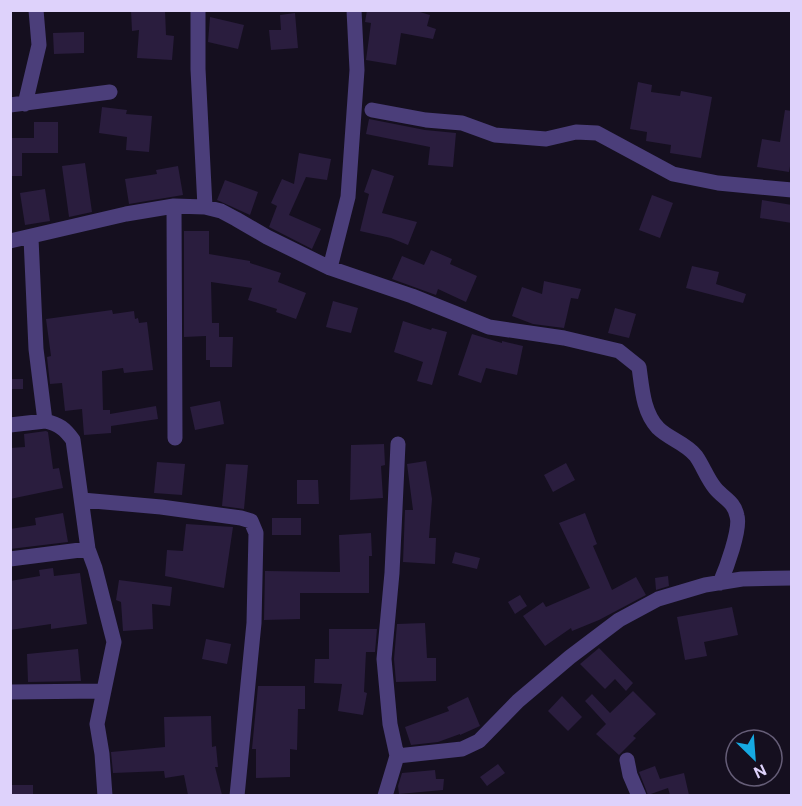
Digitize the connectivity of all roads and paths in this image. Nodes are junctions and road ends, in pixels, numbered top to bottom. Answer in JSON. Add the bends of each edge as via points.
{"nodes":[{"id":1,"x":36,"y":10,"type":"edge"},
{"id":2,"x":198,"y":10,"type":"edge"},
{"id":3,"x":354,"y":10,"type":"edge"},
{"id":4,"x":110,"y":92,"type":"dead end"},
{"id":5,"x":18,"y":105,"type":"edge"},
{"id":6,"x":372,"y":110,"type":"dead end"},
{"id":7,"x":792,"y":190,"type":"edge"},
{"id":8,"x":174,"y":206,"type":"junction"},
{"id":9,"x":205,"y":207,"type":"junction"},
{"id":10,"x":31,"y":238,"type":"junction"},
{"id":11,"x":10,"y":241,"type":"edge"},
{"id":12,"x":330,"y":268,"type":"junction"},
{"id":13,"x":45,"y":421,"type":"junction"},
{"id":14,"x":10,"y":425,"type":"edge"},
{"id":15,"x":175,"y":438,"type":"dead end"},
{"id":16,"x":398,"y":444,"type":"dead end"},
{"id":17,"x":82,"y":500,"type":"junction"},
{"id":18,"x":88,"y":549,"type":"junction"},
{"id":19,"x":10,"y":559,"type":"edge"},
{"id":20,"x":792,"y":578,"type":"edge"},
{"id":21,"x":720,"y":583,"type":"junction"},
{"id":22,"x":102,"y":691,"type":"junction"},
{"id":23,"x":10,"y":692,"type":"edge"},
{"id":24,"x":397,"y":756,"type":"junction"},
{"id":25,"x":627,"y":760,"type":"dead end"},
{"id":26,"x":105,"y":795,"type":"edge"},
{"id":27,"x":237,"y":795,"type":"edge"},
{"id":28,"x":384,"y":795,"type":"edge"},
{"id":29,"x":639,"y":795,"type":"edge"}],
"edges":[{"from":1,"to":5,"type":"street","via":[[39,45]]},
{"from":2,"to":9,"type":"street"},
{"from":3,"to":12,"type":"street","via":[[357,70],[348,196]]},
{"from":4,"to":5,"type":"street"},
{"from":6,"to":7,"type":"street","via":[[462,123],[495,135],[546,139],[576,132],[597,133],[672,174]]},
{"from":8,"to":9,"type":"street"},
{"from":8,"to":10,"type":"street"},
{"from":8,"to":15,"type":"street"},
{"from":9,"to":12,"type":"street","via":[[221,211]]},
{"from":10,"to":11,"type":"street"},
{"from":10,"to":13,"type":"street","via":[[36,349]]},
{"from":12,"to":21,"type":"street","via":[[489,327],[619,351],[639,367],[644,403],[658,428],[696,456],[710,482],[732,502],[738,518]]},
{"from":13,"to":14,"type":"street"},
{"from":13,"to":17,"type":"street","via":[[64,429],[73,440]]},
{"from":16,"to":24,"type":"street","via":[[384,659]]},
{"from":17,"to":18,"type":"street"},
{"from":17,"to":27,"type":"street","via":[[251,521],[256,534],[254,623]]},
{"from":18,"to":19,"type":"street"},
{"from":18,"to":22,"type":"street","via":[[114,642]]},
{"from":20,"to":21,"type":"street"},
{"from":21,"to":24,"type":"street","via":[[658,599],[619,620],[518,701],[479,741],[462,749]]},
{"from":22,"to":23,"type":"street"},
{"from":22,"to":26,"type":"street","via":[[97,724]]},
{"from":24,"to":28,"type":"street"},
{"from":25,"to":29,"type":"street"}]}
